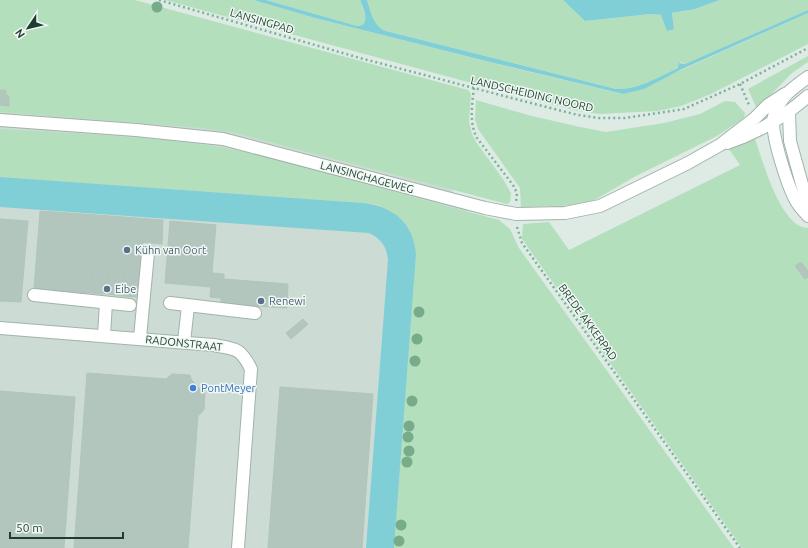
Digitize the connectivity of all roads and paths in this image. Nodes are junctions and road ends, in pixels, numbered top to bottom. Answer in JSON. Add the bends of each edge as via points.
{"nodes":[{"id":1,"x":159,"y":0,"type":"edge"},
{"id":2,"x":808,"y":48,"type":"edge"},
{"id":3,"x":360,"y":58,"type":"joint"},
{"id":4,"x":808,"y":77,"type":"edge"},
{"id":5,"x":474,"y":88,"type":"junction"},
{"id":6,"x":785,"y":94,"type":"junction"},
{"id":7,"x":808,"y":96,"type":"edge"},
{"id":8,"x":789,"y":112,"type":"junction"},
{"id":9,"x":0,"y":120,"type":"edge"},
{"id":10,"x":772,"y":123,"type":"junction"},
{"id":11,"x":720,"y":145,"type":"junction"},
{"id":12,"x":808,"y":206,"type":"edge"},
{"id":13,"x":516,"y":214,"type":"junction"},
{"id":14,"x":808,"y":216,"type":"edge"},
{"id":15,"x":148,"y":253,"type":"dead end"},
{"id":16,"x":34,"y":295,"type":"dead end"},
{"id":17,"x":106,"y":303,"type":"junction"},
{"id":18,"x":170,"y":303,"type":"dead end"},
{"id":19,"x":130,"y":305,"type":"dead end"},
{"id":20,"x":188,"y":306,"type":"junction"},
{"id":21,"x":256,"y":314,"type":"dead end"},
{"id":22,"x":0,"y":328,"type":"edge"},
{"id":23,"x":104,"y":335,"type":"junction"},
{"id":24,"x":140,"y":338,"type":"junction"},
{"id":25,"x":184,"y":342,"type":"junction"},
{"id":26,"x":238,"y":548,"type":"edge"},
{"id":27,"x":740,"y":548,"type":"edge"}],
"edges":[{"from":1,"to":3,"type":"path","name":"LANSINGPAD"},
{"from":2,"to":5,"type":"path","name":"LANDSCHEIDING NOORD","via":[[740,84],[684,109],[625,118],[578,115]]},
{"from":3,"to":5,"type":"path","name":"LANDSCHEIDING NOORD"},
{"from":4,"to":6,"type":"street","name":"LANSINGHAGEWEG"},
{"from":5,"to":13,"type":"path","name":"BREDE AKKERPAD","via":[[473,130],[517,193]]},
{"from":6,"to":10,"type":"street"},
{"from":6,"to":11,"type":"street","name":"LANSINGHAGEWEG"},
{"from":7,"to":8,"type":"street","name":"LANSINGHAGEWEG"},
{"from":8,"to":10,"type":"street","name":"LANSINGHAGEWEG"},
{"from":8,"to":12,"type":"street","via":[[790,141]]},
{"from":9,"to":13,"type":"street","name":"LANSINGHAGEWEG","via":[[223,139]]},
{"from":10,"to":11,"type":"street","name":"LANSINGHAGEWEG","via":[[743,138]]},
{"from":10,"to":14,"type":"street","via":[[776,144],[792,191]]},
{"from":11,"to":13,"type":"street","name":"LANSINGHAGEWEG","via":[[688,164],[600,206],[565,213]]},
{"from":13,"to":27,"type":"path","name":"BREDE AKKERPAD","via":[[522,243]]},
{"from":15,"to":24,"type":"street"},
{"from":16,"to":17,"type":"street"},
{"from":17,"to":19,"type":"street"},
{"from":17,"to":23,"type":"street"},
{"from":18,"to":20,"type":"street"},
{"from":20,"to":21,"type":"street"},
{"from":20,"to":25,"type":"street"},
{"from":22,"to":23,"type":"street","name":"RADONSTRAAT"},
{"from":23,"to":24,"type":"street","name":"RADONSTRAAT"},
{"from":24,"to":25,"type":"street","name":"RADONSTRAAT"},
{"from":25,"to":26,"type":"street","name":"RADONSTRAAT","via":[[236,349],[245,356],[251,368]]}]}
